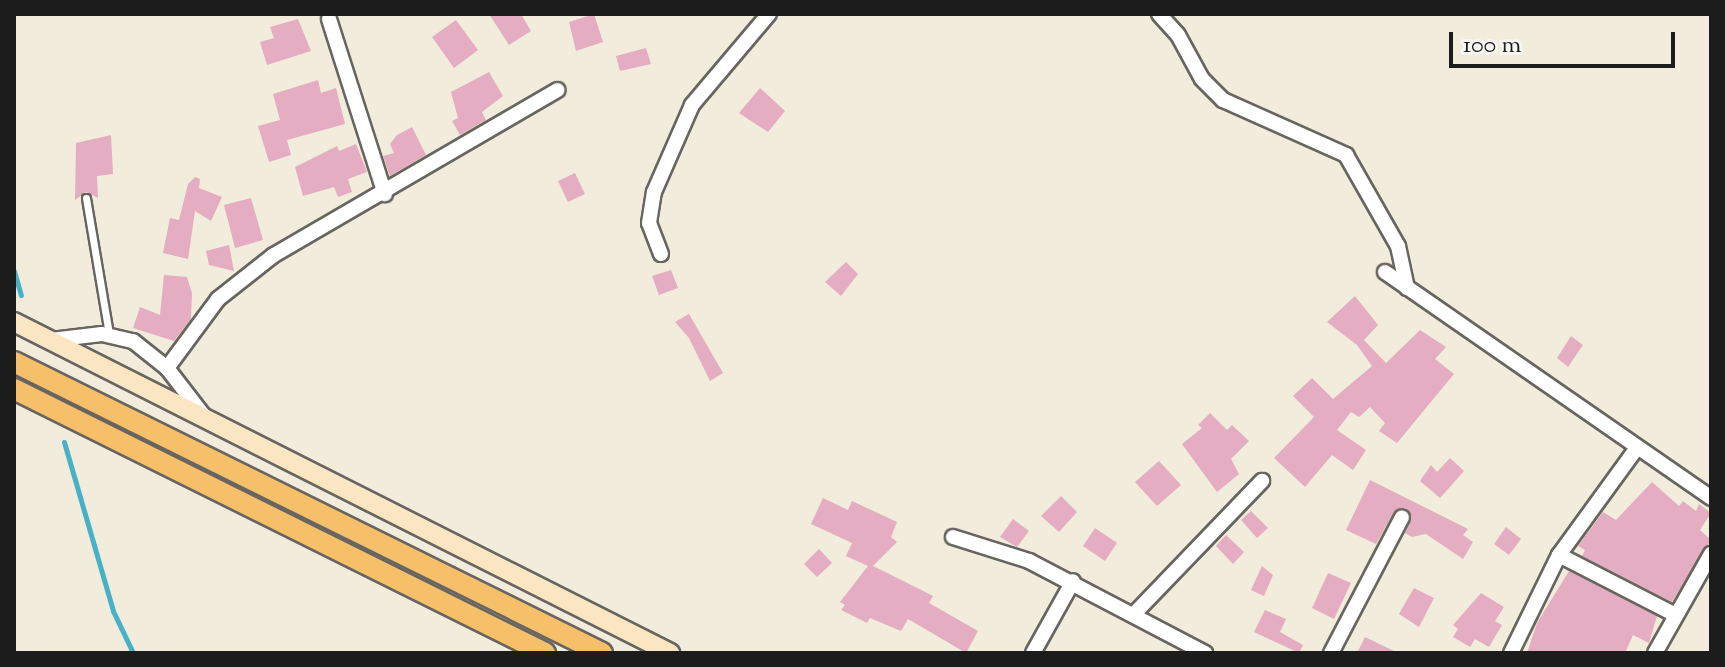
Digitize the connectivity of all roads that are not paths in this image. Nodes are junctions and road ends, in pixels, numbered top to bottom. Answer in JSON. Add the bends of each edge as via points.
{"nodes":[{"id":1,"x":769,"y":14,"type":"edge"},
{"id":2,"x":1159,"y":14,"type":"edge"},
{"id":3,"x":329,"y":19,"type":"dead end"},
{"id":4,"x":557,"y":90,"type":"dead end"},
{"id":5,"x":385,"y":194,"type":"junction"},
{"id":6,"x":86,"y":198,"type":"dead end"},
{"id":7,"x":661,"y":254,"type":"dead end"},
{"id":8,"x":1385,"y":272,"type":"dead end"},
{"id":9,"x":1407,"y":288,"type":"junction"},
{"id":10,"x":14,"y":322,"type":"edge"},
{"id":11,"x":109,"y":334,"type":"junction"},
{"id":12,"x":50,"y":340,"type":"junction"},
{"id":13,"x":14,"y":362,"type":"edge"},
{"id":14,"x":167,"y":368,"type":"junction"},
{"id":15,"x":14,"y":389,"type":"edge"},
{"id":16,"x":204,"y":416,"type":"junction"},
{"id":17,"x":1636,"y":449,"type":"junction"},
{"id":18,"x":1262,"y":481,"type":"dead end"},
{"id":19,"x":1711,"y":498,"type":"edge"},
{"id":20,"x":1402,"y":517,"type":"dead end"},
{"id":21,"x":953,"y":537,"type":"dead end"},
{"id":22,"x":1711,"y":554,"type":"edge"},
{"id":23,"x":1559,"y":555,"type":"junction"},
{"id":24,"x":1073,"y":581,"type":"junction"},
{"id":25,"x":1134,"y":614,"type":"junction"},
{"id":26,"x":1674,"y":614,"type":"junction"},
{"id":27,"x":545,"y":653,"type":"edge"},
{"id":28,"x":602,"y":653,"type":"edge"},
{"id":29,"x":670,"y":653,"type":"edge"},
{"id":30,"x":1033,"y":653,"type":"edge"},
{"id":31,"x":1205,"y":653,"type":"edge"},
{"id":32,"x":1331,"y":653,"type":"edge"},
{"id":33,"x":1511,"y":653,"type":"edge"},
{"id":34,"x":1655,"y":653,"type":"edge"}],
"edges":[{"from":1,"to":7,"type":"street","via":[[692,105],[654,192],[649,223]]},
{"from":2,"to":9,"type":"street","via":[[1178,35],[1202,79],[1223,100],[1346,155],[1398,246]]},
{"from":3,"to":5,"type":"street"},
{"from":4,"to":5,"type":"street"},
{"from":5,"to":14,"type":"street","via":[[327,222],[242,278],[201,319]]},
{"from":6,"to":11,"type":"lane","via":[[101,261]]},
{"from":8,"to":9,"type":"street"},
{"from":9,"to":17,"type":"street"},
{"from":10,"to":12,"type":"street"},
{"from":11,"to":12,"type":"street"},
{"from":11,"to":14,"type":"street","via":[[133,341]]},
{"from":12,"to":16,"type":"street"},
{"from":13,"to":28,"type":"main road"},
{"from":14,"to":16,"type":"street"},
{"from":15,"to":27,"type":"main road"},
{"from":16,"to":29,"type":"street"},
{"from":17,"to":19,"type":"street"},
{"from":17,"to":23,"type":"street"},
{"from":18,"to":25,"type":"street"},
{"from":20,"to":32,"type":"street"},
{"from":21,"to":24,"type":"street"},
{"from":22,"to":26,"type":"street"},
{"from":23,"to":26,"type":"street"},
{"from":23,"to":33,"type":"street"},
{"from":24,"to":25,"type":"street"},
{"from":24,"to":30,"type":"street"},
{"from":25,"to":31,"type":"street"},
{"from":26,"to":34,"type":"street"}]}
